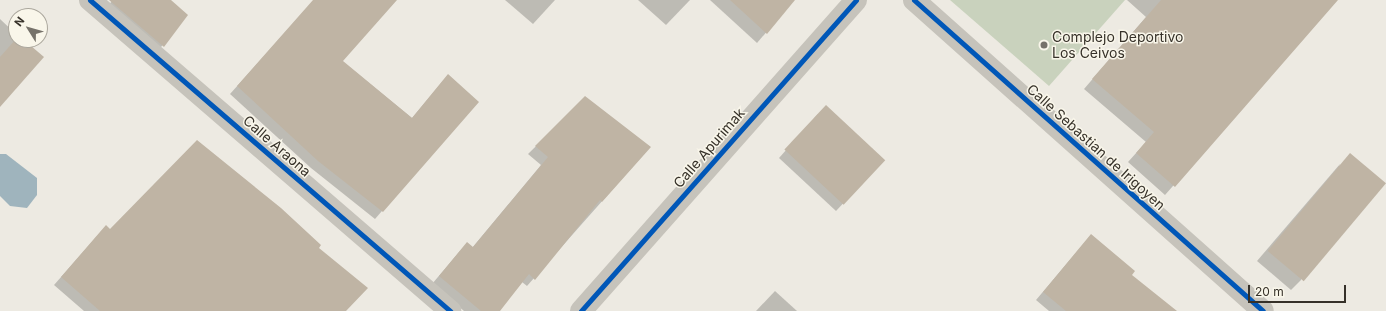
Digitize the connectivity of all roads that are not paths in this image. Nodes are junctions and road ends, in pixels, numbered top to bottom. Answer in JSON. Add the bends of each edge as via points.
{"nodes":[{"id":1,"x":90,"y":0,"type":"edge"},
{"id":2,"x":856,"y":0,"type":"edge"},
{"id":3,"x":914,"y":0,"type":"edge"},
{"id":4,"x":450,"y":311,"type":"edge"},
{"id":5,"x":581,"y":311,"type":"edge"},
{"id":6,"x":1263,"y":311,"type":"edge"}],
"edges":[{"from":1,"to":4,"type":"street","name":"Calle Araona"},
{"from":2,"to":5,"type":"street","name":"Calle Apurimak"},
{"from":3,"to":6,"type":"street","name":"Calle Sebastian de Irigoyen"}]}
